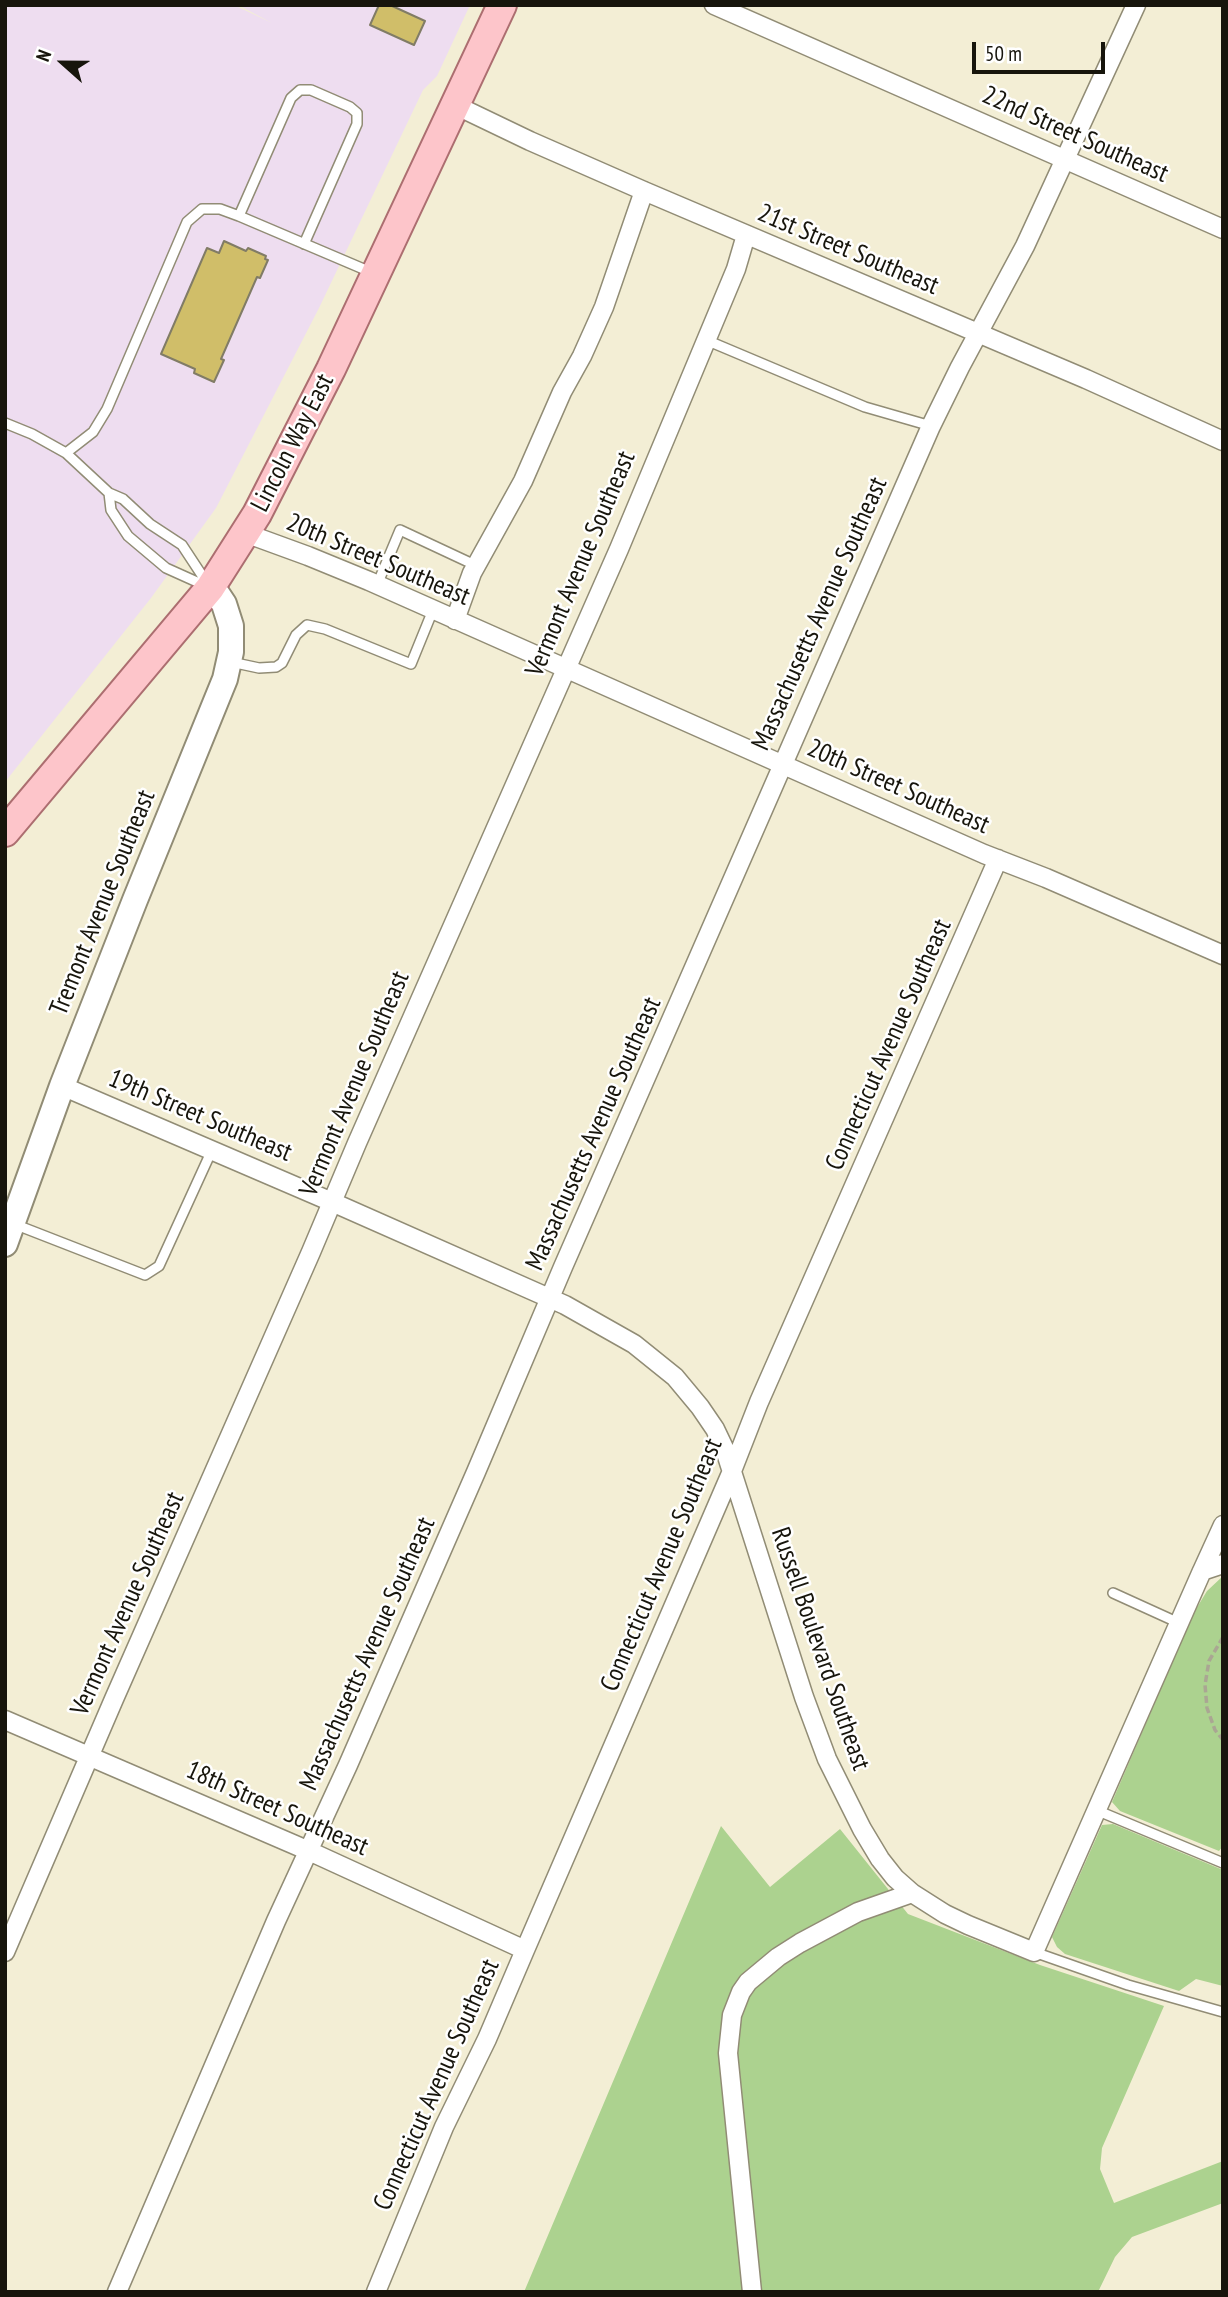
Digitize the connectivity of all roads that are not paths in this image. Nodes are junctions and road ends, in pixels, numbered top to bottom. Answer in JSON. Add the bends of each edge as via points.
{"nodes":[{"id":1,"x":502,"y":5,"type":"edge"},
{"id":2,"x":714,"y":5,"type":"edge"},
{"id":3,"x":1136,"y":5,"type":"edge"},
{"id":4,"x":743,"y":11,"type":"edge"},
{"id":5,"x":455,"y":105,"type":"junction"},
{"id":6,"x":1065,"y":160,"type":"junction"},
{"id":7,"x":644,"y":191,"type":"junction"},
{"id":8,"x":239,"y":216,"type":"junction"},
{"id":9,"x":1223,"y":229,"type":"edge"},
{"id":10,"x":746,"y":235,"type":"junction"},
{"id":11,"x":304,"y":244,"type":"junction"},
{"id":12,"x":375,"y":274,"type":"junction"},
{"id":13,"x":977,"y":334,"type":"junction"},
{"id":14,"x":706,"y":340,"type":"junction"},
{"id":15,"x":5,"y":423,"type":"edge"},
{"id":16,"x":931,"y":426,"type":"junction"},
{"id":17,"x":1223,"y":441,"type":"edge"},
{"id":18,"x":66,"y":453,"type":"junction"},
{"id":19,"x":109,"y":494,"type":"junction"},
{"id":20,"x":245,"y":533,"type":"junction"},
{"id":21,"x":477,"y":566,"type":"junction"},
{"id":22,"x":377,"y":585,"type":"junction"},
{"id":23,"x":209,"y":588,"type":"junction"},
{"id":24,"x":433,"y":610,"type":"junction"},
{"id":25,"x":455,"y":620,"type":"junction"},
{"id":26,"x":230,"y":662,"type":"junction"},
{"id":27,"x":565,"y":668,"type":"junction"},
{"id":28,"x":783,"y":765,"type":"junction"},
{"id":29,"x":5,"y":832,"type":"edge"},
{"id":30,"x":999,"y":859,"type":"junction"},
{"id":31,"x":1223,"y":955,"type":"edge"},
{"id":32,"x":62,"y":1086,"type":"junction"},
{"id":33,"x":212,"y":1150,"type":"junction"},
{"id":34,"x":332,"y":1202,"type":"junction"},
{"id":35,"x":9,"y":1234,"type":"edge"},
{"id":36,"x":551,"y":1298,"type":"junction"},
{"id":37,"x":655,"y":1360,"type":"joint"},
{"id":38,"x":732,"y":1471,"type":"junction"},
{"id":39,"x":1223,"y":1525,"type":"edge"},
{"id":40,"x":1223,"y":1564,"type":"edge"},
{"id":41,"x":1202,"y":1571,"type":"junction"},
{"id":42,"x":1113,"y":1593,"type":"dead end"},
{"id":43,"x":1179,"y":1623,"type":"junction"},
{"id":44,"x":5,"y":1720,"type":"edge"},
{"id":45,"x":90,"y":1756,"type":"junction"},
{"id":46,"x":1096,"y":1810,"type":"junction"},
{"id":47,"x":309,"y":1851,"type":"junction"},
{"id":48,"x":1223,"y":1863,"type":"edge"},
{"id":49,"x":912,"y":1893,"type":"junction"},
{"id":50,"x":526,"y":1950,"type":"junction"},
{"id":51,"x":5,"y":1952,"type":"edge"},
{"id":52,"x":1034,"y":1952,"type":"junction"},
{"id":53,"x":1223,"y":2012,"type":"edge"},
{"id":54,"x":117,"y":2292,"type":"edge"},
{"id":55,"x":376,"y":2292,"type":"edge"},
{"id":56,"x":752,"y":2292,"type":"edge"}],
"edges":[{"from":1,"to":5,"type":"main road","name":"Lincoln Way East"},
{"from":2,"to":4,"type":"street","name":"22nd Street Southeast"},
{"from":3,"to":6,"type":"street","name":"Massachusetts Avenue Southeast"},
{"from":4,"to":6,"type":"street","name":"22nd Street Southeast"},
{"from":5,"to":7,"type":"street","name":"21st Street Southeast"},
{"from":5,"to":12,"type":"main road","name":"Lincoln Way East"},
{"from":6,"to":9,"type":"street","name":"22nd Street Southeast"},
{"from":6,"to":13,"type":"street","name":"Massachusetts Avenue Southeast"},
{"from":7,"to":10,"type":"street","name":"21st Street Southeast"},
{"from":7,"to":21,"type":"street","via":[[604,307],[528,471]]},
{"from":8,"to":11,"type":"lane"},
{"from":8,"to":11,"type":"lane","via":[[291,98],[300,90],[311,90],[350,107],[357,113],[357,124]]},
{"from":8,"to":18,"type":"lane","via":[[202,209],[187,222],[107,409],[93,432]]},
{"from":10,"to":13,"type":"street","name":"21st Street Southeast"},
{"from":10,"to":14,"type":"street","name":"Vermont Avenue Southeast"},
{"from":11,"to":12,"type":"lane"},
{"from":12,"to":20,"type":"main road","name":"Lincoln Way East","via":[[278,477]]},
{"from":13,"to":16,"type":"street","name":"Massachusetts Avenue Southeast"},
{"from":13,"to":17,"type":"street","name":"21st Street Southeast"},
{"from":14,"to":16,"type":"lane","via":[[865,407]]},
{"from":14,"to":27,"type":"street","name":"Vermont Avenue Southeast"},
{"from":15,"to":18,"type":"lane"},
{"from":16,"to":28,"type":"street","name":"Massachusetts Avenue Southeast"},
{"from":18,"to":19,"type":"lane"},
{"from":19,"to":23,"type":"lane","via":[[124,499],[149,524],[182,545]]},
{"from":19,"to":23,"type":"lane","via":[[111,510],[128,536],[166,568]]},
{"from":20,"to":22,"type":"street","name":"20th Street Southeast"},
{"from":20,"to":23,"type":"main road","name":"Lincoln Way East"},
{"from":21,"to":22,"type":"lane","via":[[400,530]]},
{"from":21,"to":25,"type":"street"},
{"from":22,"to":24,"type":"street","name":"20th Street Southeast"},
{"from":23,"to":26,"type":"street","name":"Tremont Avenue Southeast","via":[[228,614]]},
{"from":23,"to":29,"type":"main road","name":"Lincoln Way East"},
{"from":24,"to":25,"type":"street","name":"20th Street Southeast"},
{"from":24,"to":26,"type":"lane","via":[[411,664],[307,625],[276,667]]},
{"from":25,"to":27,"type":"street","name":"20th Street Southeast"},
{"from":26,"to":32,"type":"street","name":"Tremont Avenue Southeast"},
{"from":27,"to":28,"type":"street","name":"20th Street Southeast"},
{"from":27,"to":34,"type":"street","name":"Vermont Avenue Southeast"},
{"from":28,"to":30,"type":"street","name":"20th Street Southeast"},
{"from":28,"to":36,"type":"street","name":"Massachusetts Avenue Southeast"},
{"from":30,"to":31,"type":"street","name":"20th Street Southeast"},
{"from":30,"to":38,"type":"street","name":"Connecticut Avenue Southeast"},
{"from":32,"to":33,"type":"street","name":"19th Street Southeast"},
{"from":32,"to":35,"type":"street","name":"Tremont Avenue Southeast"},
{"from":33,"to":34,"type":"street","name":"19th Street Southeast"},
{"from":33,"to":35,"type":"lane","via":[[159,1266],[145,1275]]},
{"from":34,"to":36,"type":"street","name":"19th Street Southeast"},
{"from":34,"to":45,"type":"street","name":"Vermont Avenue Southeast"},
{"from":36,"to":37,"type":"street","name":"19th Street Southeast","via":[[600,1323]]},
{"from":36,"to":47,"type":"street","name":"Massachusetts Avenue Southeast"},
{"from":37,"to":38,"type":"street","name":"Russell Boulevard Southeast","via":[[700,1407],[715,1429]]},
{"from":38,"to":49,"type":"street","name":"Russell Boulevard Southeast","via":[[783,1636],[828,1759],[880,1860]]},
{"from":38,"to":50,"type":"street","name":"Connecticut Avenue Southeast"},
{"from":39,"to":41,"type":"street"},
{"from":40,"to":41,"type":"street"},
{"from":41,"to":43,"type":"street"},
{"from":42,"to":43,"type":"lane"},
{"from":43,"to":46,"type":"street"},
{"from":44,"to":45,"type":"street","name":"18th Street Southeast"},
{"from":45,"to":47,"type":"street","name":"18th Street Southeast"},
{"from":45,"to":51,"type":"street","name":"Vermont Avenue Southeast"},
{"from":46,"to":48,"type":"lane"},
{"from":46,"to":52,"type":"street"},
{"from":47,"to":50,"type":"street","name":"18th Street Southeast"},
{"from":47,"to":54,"type":"street","name":"Massachusetts Avenue Southeast"},
{"from":49,"to":52,"type":"street","name":"Russell Boulevard Southeast","via":[[945,1914]]},
{"from":49,"to":56,"type":"street","via":[[858,1912],[800,1942],[741,1992],[732,2015],[728,2053]]},
{"from":50,"to":55,"type":"street","name":"Connecticut Avenue Southeast","via":[[444,2127]]},
{"from":52,"to":53,"type":"lane"}]}
